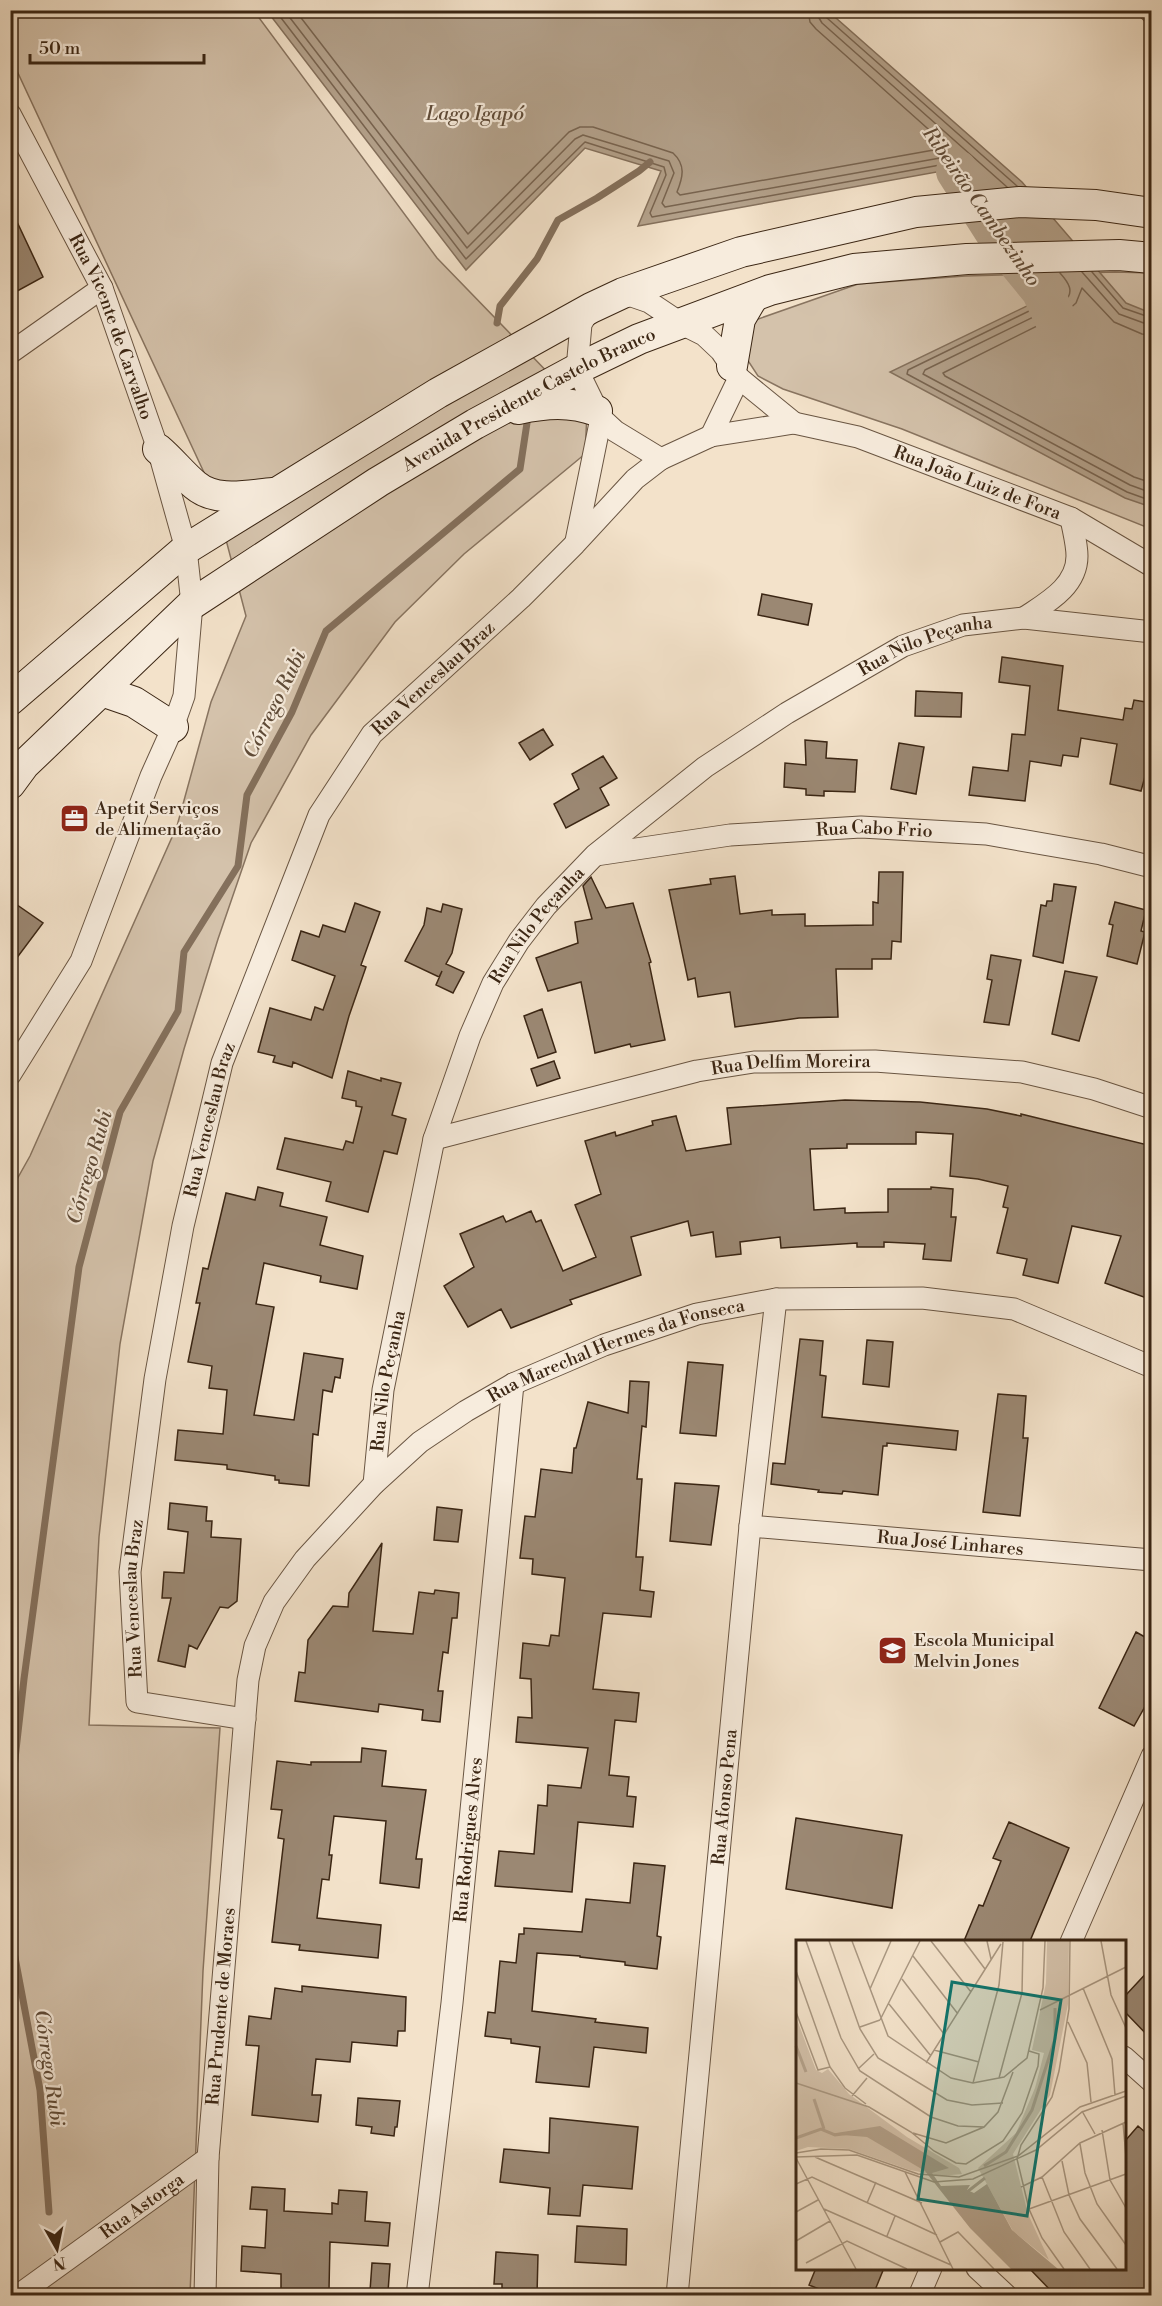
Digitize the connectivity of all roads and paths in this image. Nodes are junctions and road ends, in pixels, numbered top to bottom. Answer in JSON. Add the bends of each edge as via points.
{"nodes":[{"id":1,"x":10,"y":114,"type":"edge"},
{"id":2,"x":1152,"y":213,"type":"edge"},
{"id":3,"x":1152,"y":258,"type":"edge"},
{"id":4,"x":102,"y":288,"type":"junction"},
{"id":5,"x":623,"y":293,"type":"junction"},
{"id":6,"x":753,"y":297,"type":"junction"},
{"id":7,"x":591,"y":308,"type":"junction"},
{"id":8,"x":682,"y":324,"type":"junction"},
{"id":9,"x":10,"y":353,"type":"edge"},
{"id":10,"x":577,"y":369,"type":"junction"},
{"id":11,"x":736,"y":372,"type":"junction"},
{"id":12,"x":599,"y":414,"type":"junction"},
{"id":13,"x":794,"y":423,"type":"junction"},
{"id":14,"x":475,"y":424,"type":"junction"},
{"id":15,"x":711,"y":435,"type":"junction"},
{"id":16,"x":158,"y":449,"type":"junction"},
{"id":17,"x":661,"y":459,"type":"junction"},
{"id":18,"x":279,"y":492,"type":"junction"},
{"id":19,"x":1071,"y":518,"type":"junction"},
{"id":20,"x":575,"y":544,"type":"junction"},
{"id":21,"x":186,"y":549,"type":"junction"},
{"id":22,"x":1152,"y":566,"type":"edge"},
{"id":23,"x":192,"y":604,"type":"junction"},
{"id":24,"x":1024,"y":618,"type":"junction"},
{"id":25,"x":1152,"y":632,"type":"edge"},
{"id":26,"x":102,"y":691,"type":"junction"},
{"id":27,"x":10,"y":700,"type":"edge"},
{"id":28,"x":173,"y":728,"type":"junction"},
{"id":29,"x":10,"y":784,"type":"edge"},
{"id":30,"x":595,"y":855,"type":"junction"},
{"id":31,"x":1152,"y":867,"type":"edge"},
{"id":32,"x":10,"y":1075,"type":"edge"},
{"id":33,"x":1152,"y":1108,"type":"edge"},
{"id":34,"x":434,"y":1139,"type":"junction"},
{"id":35,"x":776,"y":1299,"type":"junction"},
{"id":36,"x":1152,"y":1366,"type":"edge"},
{"id":37,"x":513,"y":1384,"type":"junction"},
{"id":38,"x":374,"y":1484,"type":"junction"},
{"id":39,"x":750,"y":1526,"type":"junction"},
{"id":40,"x":1152,"y":1560,"type":"edge"},
{"id":41,"x":245,"y":1719,"type":"junction"},
{"id":42,"x":1152,"y":1756,"type":"edge"},
{"id":43,"x":1071,"y":1940,"type":"edge"},
{"id":44,"x":1126,"y":2058,"type":"edge"},
{"id":45,"x":1152,"y":2082,"type":"edge"},
{"id":46,"x":208,"y":2158,"type":"junction"},
{"id":47,"x":930,"y":2270,"type":"edge"},
{"id":48,"x":979,"y":2270,"type":"edge"},
{"id":49,"x":17,"y":2295,"type":"edge"},
{"id":50,"x":205,"y":2295,"type":"edge"},
{"id":51,"x":417,"y":2295,"type":"edge"},
{"id":52,"x":676,"y":2295,"type":"edge"},
{"id":53,"x":920,"y":2295,"type":"edge"},
{"id":54,"x":1007,"y":2295,"type":"edge"}],
"edges":[{"from":1,"to":4,"type":"street","name":"Rua Vicente de Carvalho"},
{"from":2,"to":5,"type":"main road","via":[[1020,201],[916,212],[741,252]]},
{"from":3,"to":6,"type":"main road","name":"Avenida Presidente Castelo Branco","via":[[1119,255],[966,259],[854,269]]},
{"from":4,"to":9,"type":"street"},
{"from":4,"to":16,"type":"street","name":"Rua Vicente de Carvalho"},
{"from":5,"to":7,"type":"main road"},
{"from":5,"to":8,"type":"street","via":[[649,302]]},
{"from":6,"to":8,"type":"main road","name":"Avenida Presidente Castelo Branco"},
{"from":6,"to":11,"type":"main road","via":[[740,319]]},
{"from":7,"to":10,"type":"street","via":[[581,324]]},
{"from":7,"to":18,"type":"main road","via":[[429,398]]},
{"from":8,"to":10,"type":"main road","name":"Avenida Presidente Castelo Branco","via":[[639,339]]},
{"from":8,"to":11,"type":"street","via":[[704,334]]},
{"from":10,"to":12,"type":"street"},
{"from":10,"to":14,"type":"main road","name":"Avenida Presidente Castelo Branco"},
{"from":11,"to":13,"type":"street","name":"Rua João Luiz de Fora"},
{"from":11,"to":15,"type":"street"},
{"from":12,"to":14,"type":"main road","via":[[570,403],[538,404]]},
{"from":12,"to":17,"type":"street","via":[[615,431]]},
{"from":12,"to":20,"type":"street"},
{"from":13,"to":15,"type":"street","name":"Rua João Luiz de Fora"},
{"from":13,"to":19,"type":"street","name":"Rua João Luiz de Fora","via":[[858,437]]},
{"from":14,"to":23,"type":"main road","name":"Avenida Presidente Castelo Branco","via":[[378,482]]},
{"from":15,"to":17,"type":"street"},
{"from":16,"to":18,"type":"main road","via":[[196,487],[210,494],[234,497]]},
{"from":16,"to":21,"type":"street","name":"Rua Vicente de Carvalho"},
{"from":17,"to":20,"type":"street","name":"Rua Venceslau Braz","via":[[635,479]]},
{"from":18,"to":21,"type":"main road"},
{"from":19,"to":22,"type":"street","name":"Rua João Luiz de Fora"},
{"from":19,"to":24,"type":"street","via":[[1077,557],[1072,577],[1057,596]]},
{"from":20,"to":41,"type":"street","name":"Rua Venceslau Braz","via":[[372,734],[319,815],[222,1063],[179,1250],[155,1379],[130,1572],[137,1702]]},
{"from":21,"to":23,"type":"street","name":"Rua Vicente de Carvalho"},
{"from":21,"to":27,"type":"main road"},
{"from":23,"to":26,"type":"main road","name":"Avenida Presidente Castelo Branco"},
{"from":23,"to":28,"type":"street","name":"Rua Vicente de Carvalho","via":[[184,696]]},
{"from":24,"to":25,"type":"street"},
{"from":24,"to":30,"type":"street","name":"Rua Nilo Peçanha","via":[[963,625],[903,646],[851,674],[705,767]]},
{"from":26,"to":28,"type":"main road","via":[[134,702]]},
{"from":26,"to":29,"type":"main road","name":"Avenida Presidente Castelo Branco","via":[[24,765]]},
{"from":28,"to":32,"type":"street","name":"Rua Vicente de Carvalho","via":[[81,961]]},
{"from":30,"to":31,"type":"street","name":"Rua Cabo Frio","via":[[730,835],[861,826],[986,834]]},
{"from":30,"to":34,"type":"street","name":"Rua Nilo Peçanha","via":[[546,906],[493,983]]},
{"from":33,"to":34,"type":"street","name":"Rua Delfim Moreira","via":[[1022,1072],[875,1061],[754,1062],[697,1071]]},
{"from":34,"to":38,"type":"street","name":"Rua Nilo Peçanha","via":[[383,1390]]},
{"from":35,"to":36,"type":"street","name":"Rua Marechal Hermes da Fonseca","via":[[922,1298],[1014,1309]]},
{"from":35,"to":37,"type":"street","name":"Rua Marechal Hermes da Fonseca","via":[[697,1314],[614,1341]]},
{"from":35,"to":39,"type":"street","name":"Rua Afonso Pena"},
{"from":37,"to":38,"type":"street","name":"Rua Marechal Hermes da Fonseca","via":[[420,1442]]},
{"from":37,"to":51,"type":"street","name":"Rua Rodrigues Alves","via":[[452,2003]]},
{"from":38,"to":41,"type":"street","name":"Rua Marechal Hermes da Fonseca","via":[[305,1559],[274,1602],[255,1646]]},
{"from":39,"to":40,"type":"street","name":"Rua José Linhares"},
{"from":39,"to":52,"type":"street","name":"Rua Afonso Pena"},
{"from":41,"to":46,"type":"street","name":"Rua Prudente de Moraes"},
{"from":42,"to":43,"type":"street"},
{"from":44,"to":45,"type":"street"},
{"from":46,"to":49,"type":"street","name":"Rua Astorga"},
{"from":46,"to":50,"type":"street","name":"Rua Prudente de Moraes"},
{"from":47,"to":53,"type":"street"},
{"from":48,"to":54,"type":"street"}]}
